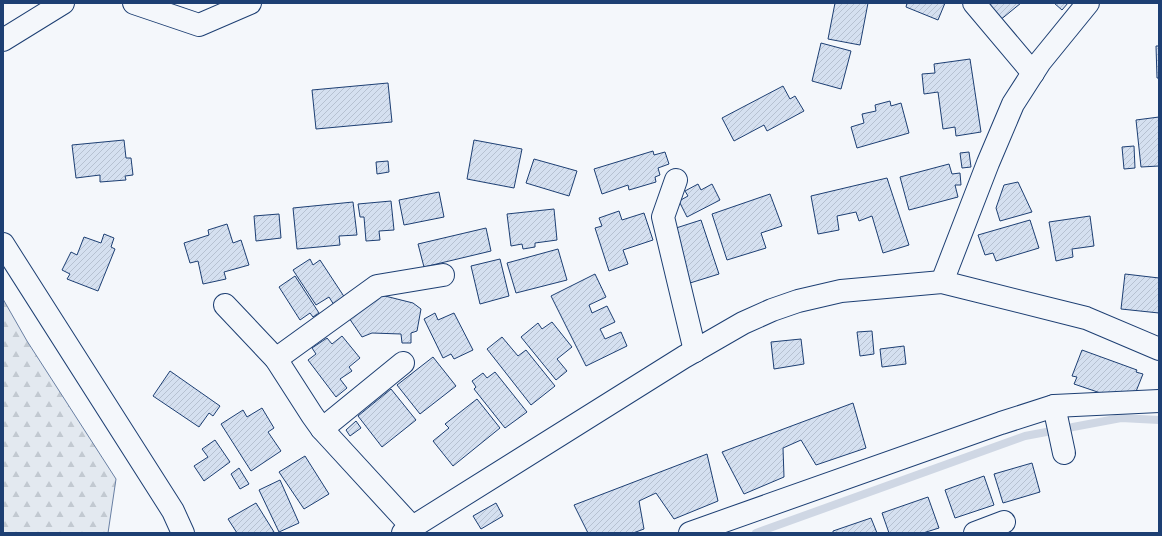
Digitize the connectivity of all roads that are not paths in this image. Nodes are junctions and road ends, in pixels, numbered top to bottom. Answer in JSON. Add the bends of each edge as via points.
{"nodes":[{"id":1,"x":63,"y":3,"type":"edge"},
{"id":2,"x":134,"y":3,"type":"edge"},
{"id":3,"x":250,"y":3,"type":"edge"},
{"id":4,"x":974,"y":3,"type":"edge"},
{"id":5,"x":1088,"y":3,"type":"edge"},
{"id":6,"x":3,"y":40,"type":"edge"},
{"id":7,"x":1033,"y":73,"type":"junction"},
{"id":8,"x":676,"y":180,"type":"dead end"},
{"id":9,"x":3,"y":244,"type":"edge"},
{"id":10,"x":443,"y":275,"type":"dead end"},
{"id":11,"x":942,"y":282,"type":"junction"},
{"id":12,"x":225,"y":305,"type":"dead end"},
{"id":13,"x":1159,"y":349,"type":"edge"},
{"id":14,"x":695,"y":351,"type":"junction"},
{"id":15,"x":276,"y":359,"type":"junction"},
{"id":16,"x":403,"y":363,"type":"dead end"},
{"id":17,"x":1159,"y":401,"type":"edge"},
{"id":18,"x":1054,"y":406,"type":"junction"},
{"id":19,"x":322,"y":429,"type":"junction"},
{"id":20,"x":1064,"y":453,"type":"dead end"},
{"id":21,"x":1004,"y":522,"type":"dead end"},
{"id":22,"x":408,"y":530,"type":"edge"},
{"id":23,"x":183,"y":533,"type":"edge"},
{"id":24,"x":690,"y":533,"type":"edge"},
{"id":25,"x":975,"y":533,"type":"edge"}],
"edges":[{"from":1,"to":6,"type":"street"},
{"from":2,"to":3,"type":"street","via":[[199,25]]},
{"from":4,"to":7,"type":"street"},
{"from":5,"to":7,"type":"street"},
{"from":7,"to":11,"type":"street","via":[[1013,104]]},
{"from":8,"to":14,"type":"street","via":[[663,217]]},
{"from":9,"to":23,"type":"street","via":[[173,511]]},
{"from":10,"to":15,"type":"street","via":[[376,286]]},
{"from":11,"to":13,"type":"street","via":[[1086,318]]},
{"from":11,"to":14,"type":"street","via":[[841,291],[798,301],[743,323]]},
{"from":12,"to":15,"type":"street"},
{"from":14,"to":22,"type":"street"},
{"from":15,"to":19,"type":"street"},
{"from":16,"to":19,"type":"street"},
{"from":17,"to":18,"type":"street"},
{"from":18,"to":20,"type":"street"},
{"from":18,"to":24,"type":"street"},
{"from":19,"to":22,"type":"street"},
{"from":21,"to":25,"type":"street"}]}
